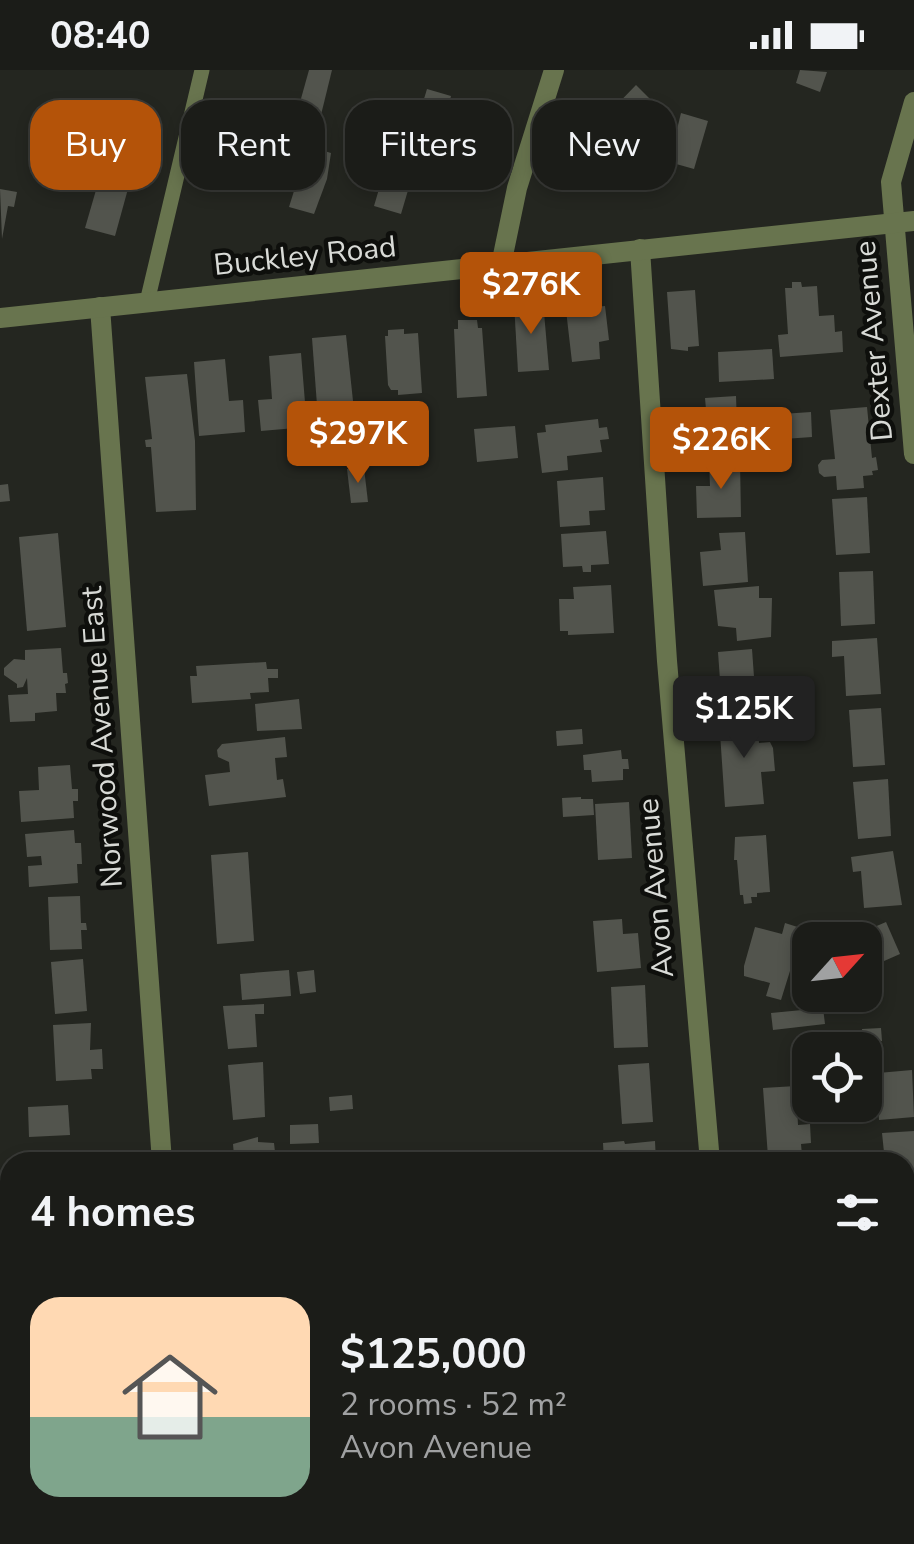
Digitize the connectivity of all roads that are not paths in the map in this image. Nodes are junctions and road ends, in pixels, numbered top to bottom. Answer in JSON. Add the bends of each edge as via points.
{"nodes":[{"id":1,"x":202,"y":70,"type":"edge"},
{"id":2,"x":554,"y":70,"type":"edge"},
{"id":3,"x":914,"y":102,"type":"edge"},
{"id":4,"x":904,"y":222,"type":"edge"},
{"id":5,"x":640,"y":249,"type":"junction"},
{"id":6,"x":501,"y":265,"type":"junction"},
{"id":7,"x":147,"y":302,"type":"junction"},
{"id":8,"x":100,"y":307,"type":"junction"},
{"id":9,"x":0,"y":318,"type":"edge"},
{"id":10,"x":914,"y":454,"type":"edge"},
{"id":11,"x":161,"y":1152,"type":"edge"},
{"id":12,"x":709,"y":1152,"type":"edge"}],
"edges":[{"from":1,"to":7,"type":"lane"},
{"from":2,"to":6,"type":"street"},
{"from":3,"to":4,"type":"street","name":"Dexter Avenue","via":[[891,182]]},
{"from":4,"to":5,"type":"street","name":"Buckley Road"},
{"from":4,"to":10,"type":"street","name":"Dexter Avenue"},
{"from":5,"to":6,"type":"street","name":"Buckley Road"},
{"from":5,"to":12,"type":"street","name":"Avon Avenue"},
{"from":6,"to":7,"type":"street","name":"Buckley Road"},
{"from":7,"to":8,"type":"street","name":"Buckley Road"},
{"from":8,"to":9,"type":"street","name":"Buckley Road"},
{"from":8,"to":11,"type":"street","name":"Norwood Avenue East"}]}
